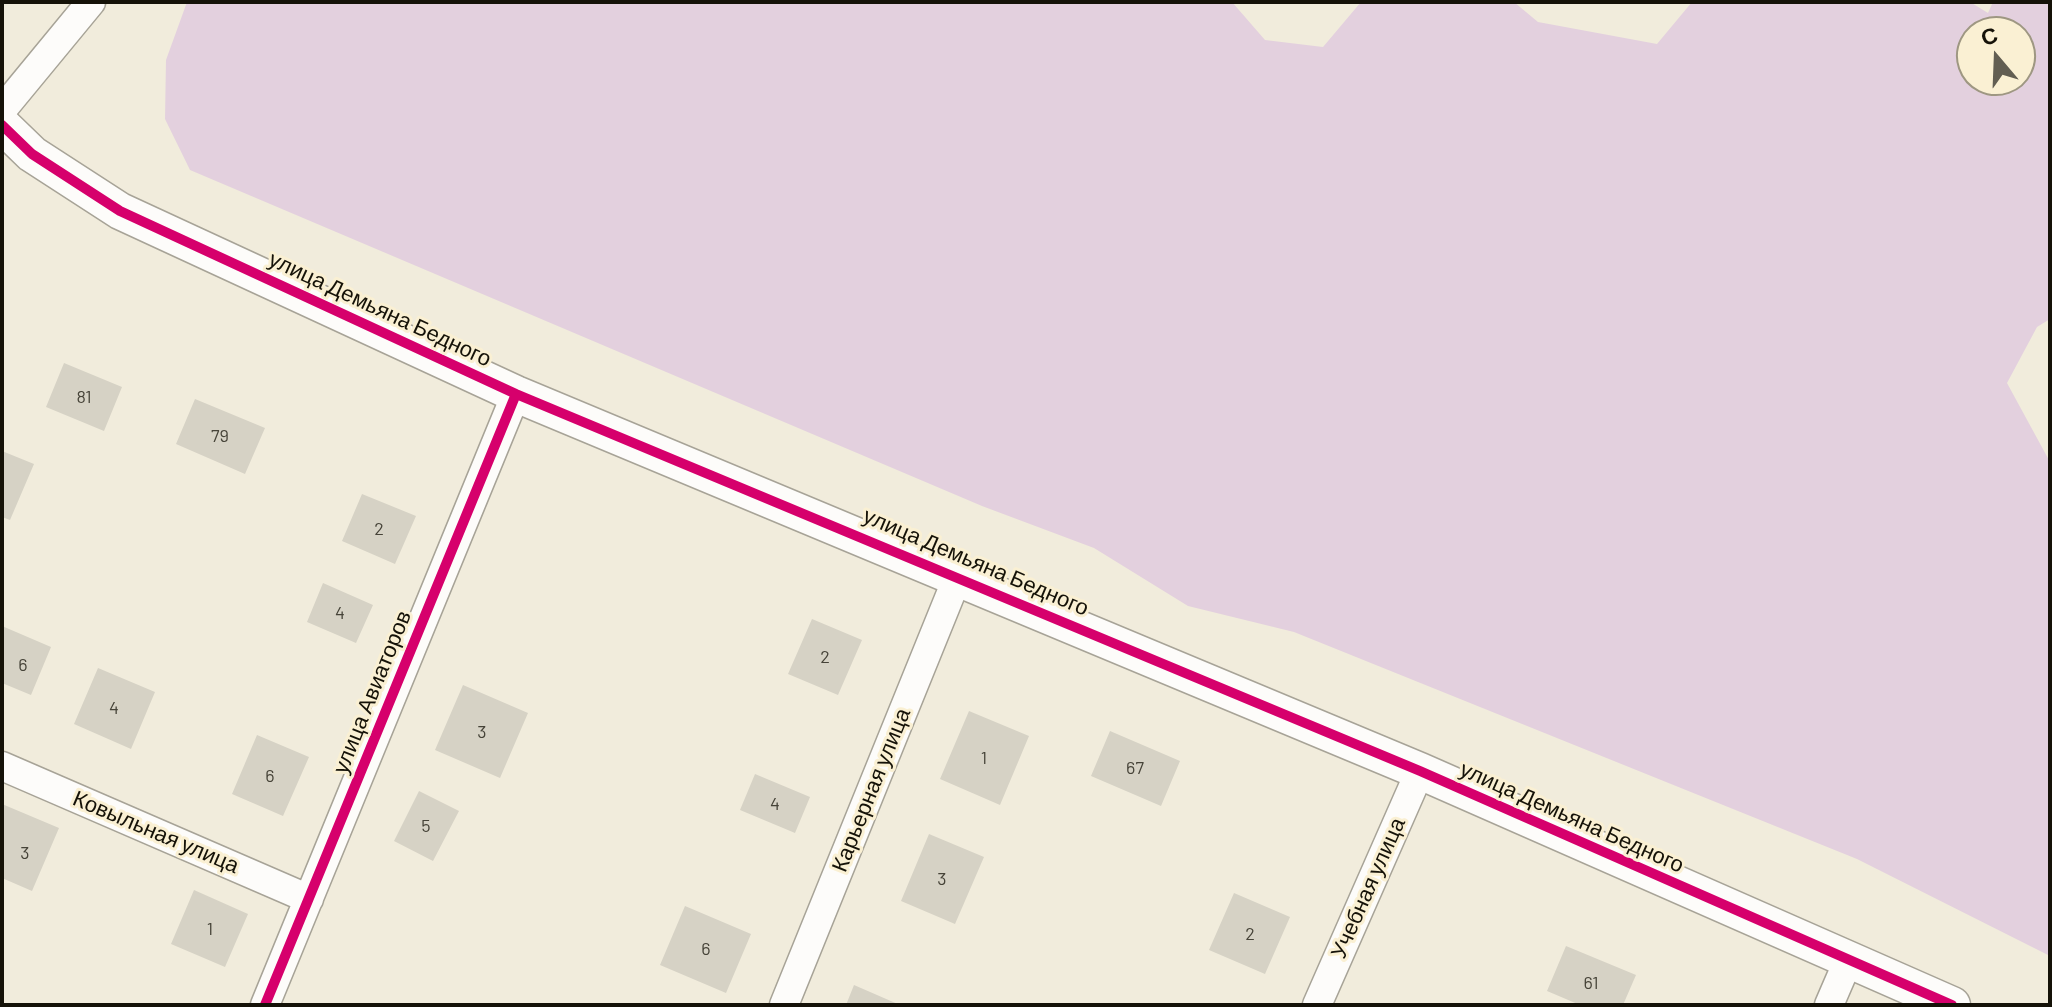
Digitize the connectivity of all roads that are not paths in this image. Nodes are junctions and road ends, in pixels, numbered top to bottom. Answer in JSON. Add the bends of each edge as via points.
{"nodes":[{"id":1,"x":91,"y":2,"type":"edge"},
{"id":2,"x":2,"y":110,"type":"edge"},
{"id":3,"x":2,"y":125,"type":"edge"},
{"id":4,"x":516,"y":394,"type":"junction"},
{"id":5,"x":958,"y":576,"type":"junction"},
{"id":6,"x":2,"y":766,"type":"edge"},
{"id":7,"x":1420,"y":771,"type":"junction"},
{"id":8,"x":309,"y":899,"type":"junction"},
{"id":9,"x":1848,"y":961,"type":"junction"},
{"id":10,"x":265,"y":1005,"type":"edge"},
{"id":11,"x":784,"y":1005,"type":"edge"},
{"id":12,"x":1317,"y":1005,"type":"edge"},
{"id":13,"x":1829,"y":1005,"type":"edge"},
{"id":14,"x":1952,"y":1005,"type":"edge"}],
"edges":[{"from":1,"to":2,"type":"street"},
{"from":3,"to":4,"type":"street","name":"улица Демьяна Бедного","via":[[32,154],[120,211]]},
{"from":4,"to":5,"type":"street","name":"улица Демьяна Бедного"},
{"from":4,"to":8,"type":"street","name":"улица Авиаторов"},
{"from":5,"to":7,"type":"street","name":"улица Демьяна Бедного"},
{"from":5,"to":11,"type":"street","name":"Карьерная улица"},
{"from":6,"to":8,"type":"street","name":"Ковыльная улица"},
{"from":7,"to":9,"type":"street","name":"улица Демьяна Бедного"},
{"from":7,"to":12,"type":"street","name":"Учебная улица"},
{"from":8,"to":10,"type":"street","name":"улица Авиаторов"},
{"from":9,"to":13,"type":"street"},
{"from":9,"to":14,"type":"street","name":"улица Демьяна Бедного"}]}
